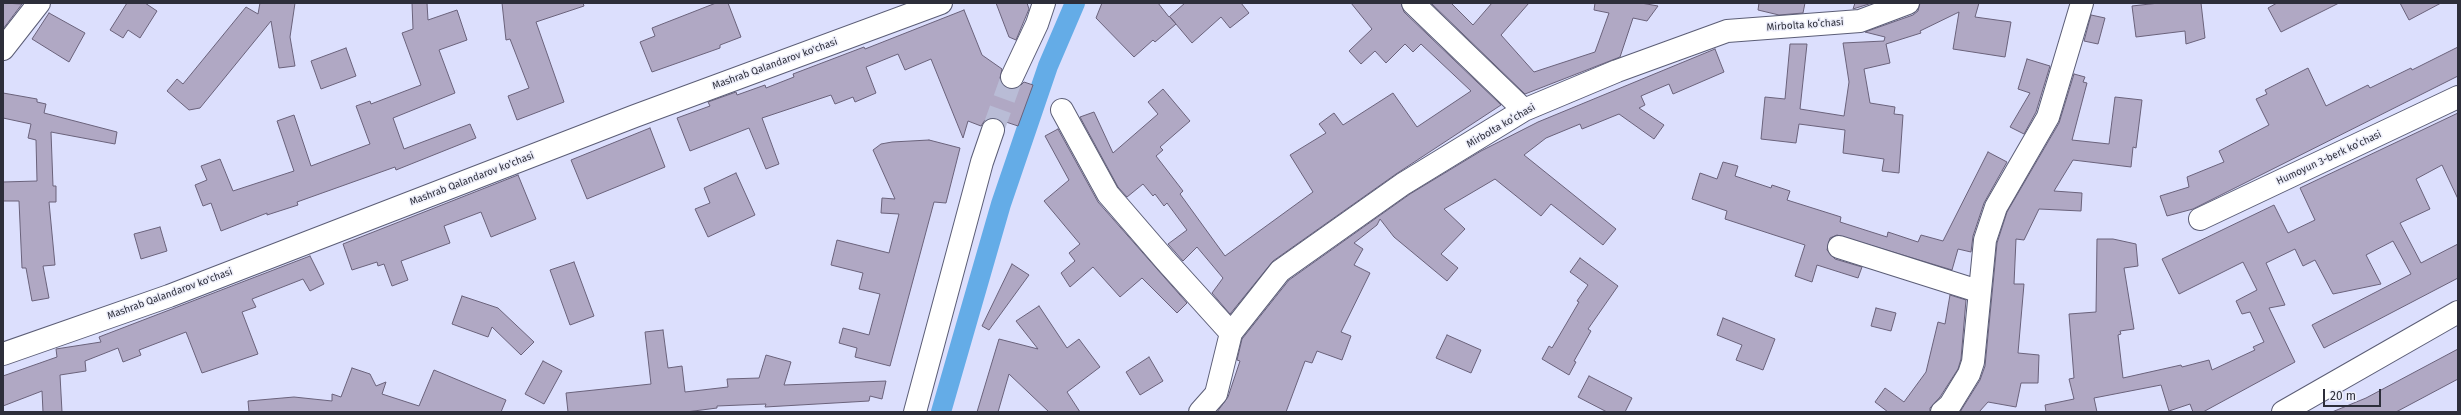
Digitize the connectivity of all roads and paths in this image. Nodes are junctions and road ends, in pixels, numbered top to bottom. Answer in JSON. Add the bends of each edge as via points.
{"nodes":[{"id":1,"x":39,"y":3,"type":"edge"},
{"id":2,"x":941,"y":3,"type":"edge"},
{"id":3,"x":1044,"y":3,"type":"edge"},
{"id":4,"x":1413,"y":3,"type":"edge"},
{"id":5,"x":1908,"y":3,"type":"edge"},
{"id":6,"x":2082,"y":3,"type":"edge"},
{"id":7,"x":3,"y":48,"type":"edge"},
{"id":8,"x":1012,"y":77,"type":"tunnel mouth"},
{"id":9,"x":2458,"y":97,"type":"edge"},
{"id":10,"x":1062,"y":110,"type":"dead end"},
{"id":11,"x":1524,"y":110,"type":"junction"},
{"id":12,"x":993,"y":130,"type":"tunnel mouth"},
{"id":13,"x":2200,"y":219,"type":"dead end"},
{"id":14,"x":1839,"y":247,"type":"dead end"},
{"id":15,"x":1978,"y":291,"type":"junction"},
{"id":16,"x":2458,"y":312,"type":"edge"},
{"id":17,"x":1231,"y":333,"type":"junction"},
{"id":18,"x":3,"y":354,"type":"edge"},
{"id":19,"x":915,"y":412,"type":"edge"},
{"id":20,"x":1200,"y":412,"type":"edge"},
{"id":21,"x":1942,"y":412,"type":"edge"},
{"id":22,"x":2283,"y":412,"type":"edge"}],
"edges":[{"from":1,"to":7,"type":"street"},
{"from":2,"to":18,"type":"street","name":"Mashrab Qalandarov ko'chasi","via":[[635,116],[169,296]]},
{"from":3,"to":8,"type":"street"},
{"from":4,"to":11,"type":"street"},
{"from":5,"to":11,"type":"street","name":"Mirbolta koʻchasi","via":[[1860,21],[1727,31],[1616,71]]},
{"from":6,"to":15,"type":"street","via":[[2048,117],[1996,207],[1984,240]]},
{"from":9,"to":13,"type":"street","name":"Humoyun 3-berk koʻchasi"},
{"from":10,"to":17,"type":"street","via":[[1108,194]]},
{"from":11,"to":17,"type":"street","name":"Mirbolta koʻchasi","via":[[1403,184],[1280,272]]},
{"from":12,"to":19,"type":"street","via":[[982,162]]},
{"from":14,"to":15,"type":"street"},
{"from":15,"to":21,"type":"street","via":[[1973,362],[1969,374],[1950,405]]},
{"from":16,"to":22,"type":"street"},
{"from":17,"to":20,"type":"street","name":"Mirbolta koʻchasi","via":[[1216,394]]}]}
